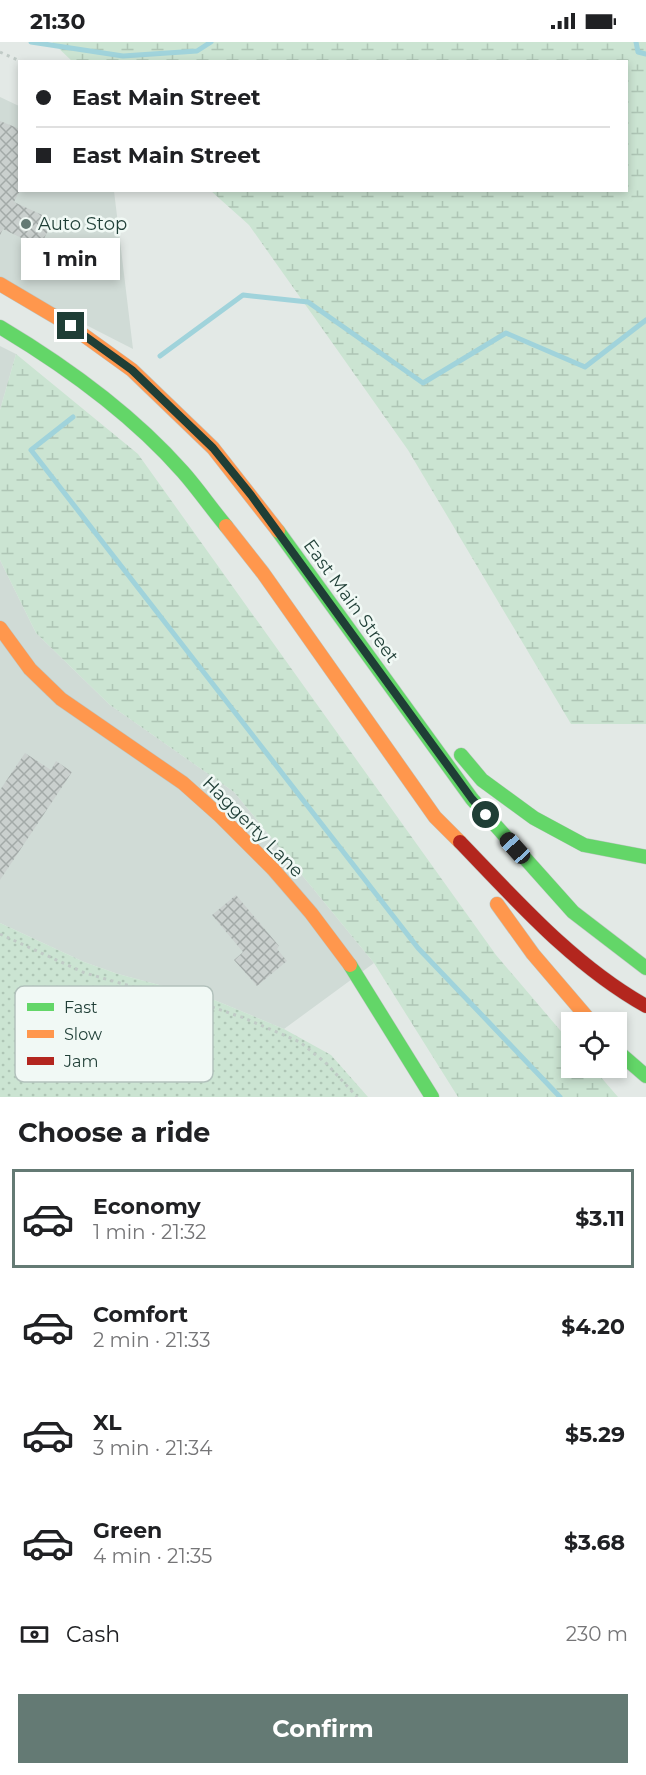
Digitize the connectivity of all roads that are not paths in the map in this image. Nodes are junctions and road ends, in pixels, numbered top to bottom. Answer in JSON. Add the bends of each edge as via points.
{"nodes":[{"id":1,"x":1,"y":287,"type":"edge"},
{"id":2,"x":0,"y":327,"type":"edge"},
{"id":3,"x":294,"y":552,"type":"junction"},
{"id":4,"x":0,"y":628,"type":"edge"},
{"id":5,"x":429,"y":716,"type":"dead end"},
{"id":6,"x":452,"y":743,"type":"dead end"},
{"id":7,"x":435,"y":817,"type":"junction"},
{"id":8,"x":646,"y":857,"type":"edge"},
{"id":9,"x":646,"y":968,"type":"edge"},
{"id":10,"x":646,"y":1006,"type":"edge"},
{"id":11,"x":583,"y":1012,"type":"edge"},
{"id":12,"x":627,"y":1060,"type":"edge"},
{"id":13,"x":646,"y":1076,"type":"edge"},
{"id":14,"x":432,"y":1097,"type":"edge"}],
"edges":[{"from":1,"to":3,"type":"main road","name":"East Main Street","via":[[71,326],[132,370],[213,448]]},
{"from":2,"to":7,"type":"main road","via":[[108,401],[183,472],[263,573]]},
{"from":3,"to":5,"type":"main road"},
{"from":3,"to":9,"type":"main road","name":"East Main Street","via":[[472,799],[573,912]]},
{"from":4,"to":14,"type":"main road","name":"Haggerty Lane","via":[[30,669],[61,699],[183,783],[273,869],[346,959]]},
{"from":6,"to":8,"type":"main road","via":[[482,780],[534,818],[584,845]]},
{"from":7,"to":10,"type":"main road","via":[[551,936]]},
{"from":7,"to":11,"type":"main road","via":[[533,954]]},
{"from":12,"to":13,"type":"main road"}]}
